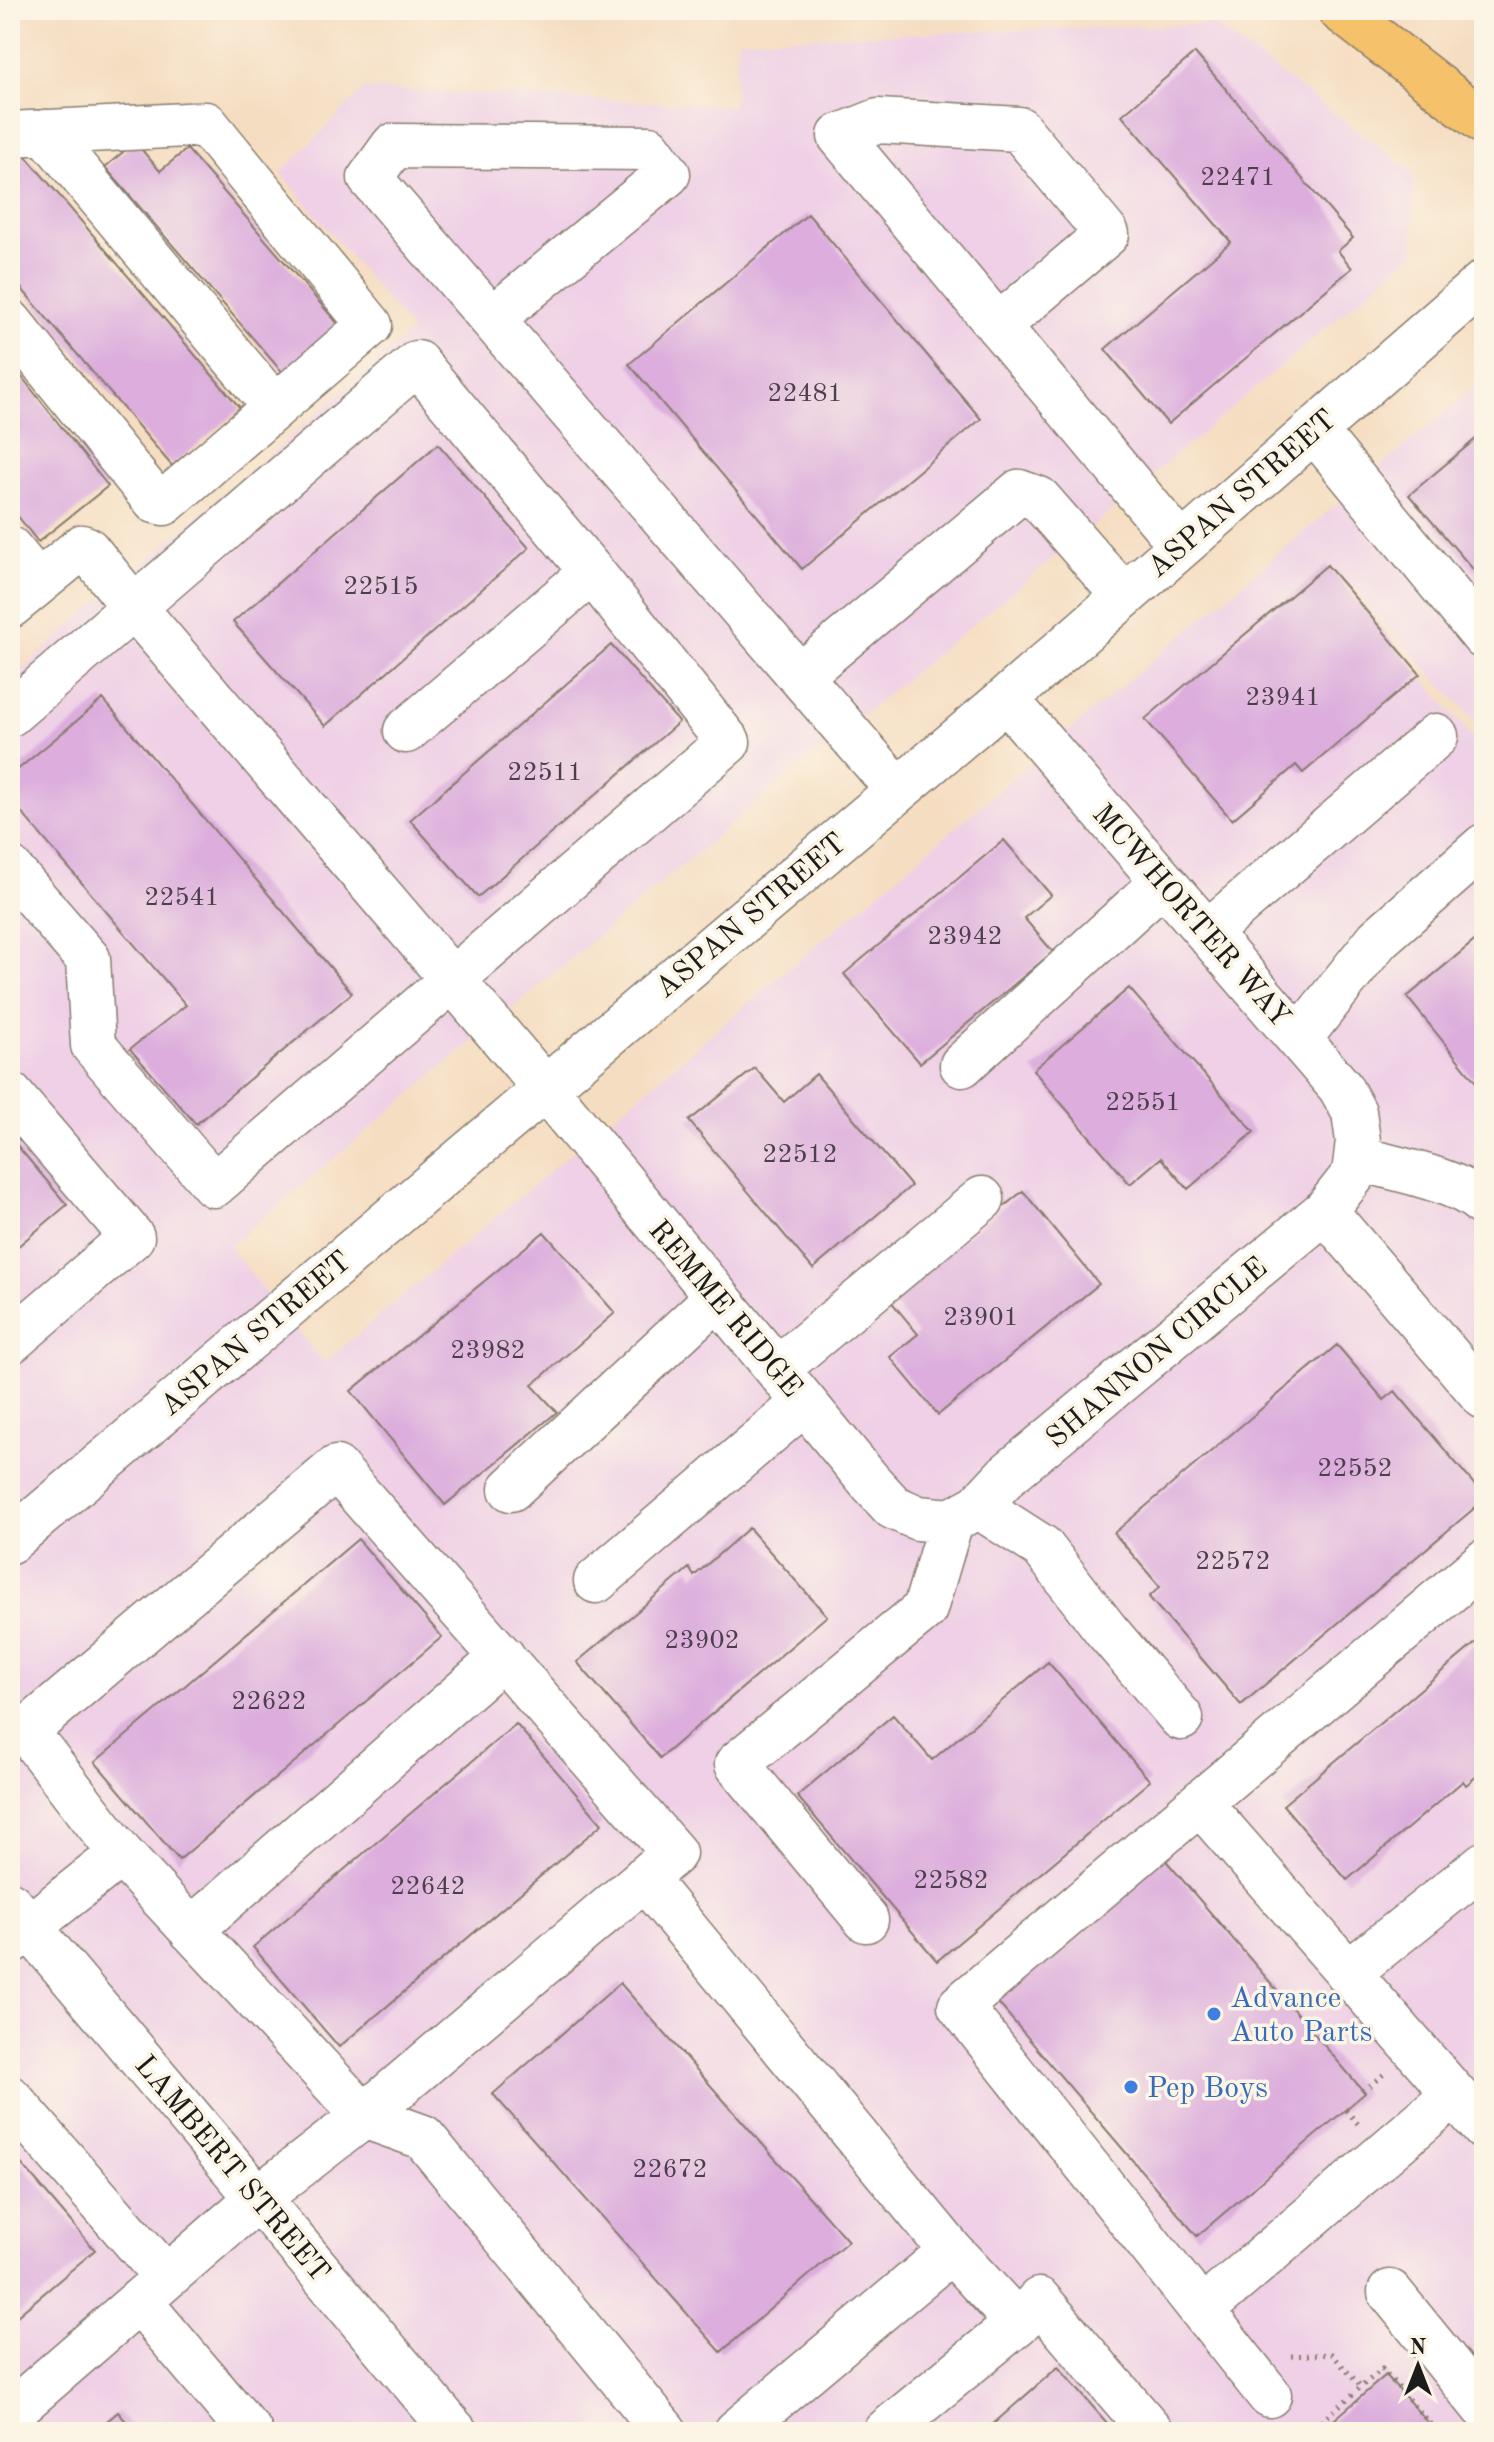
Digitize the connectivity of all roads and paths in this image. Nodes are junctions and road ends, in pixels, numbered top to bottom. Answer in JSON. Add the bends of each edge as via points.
{"nodes":[{"id":1,"x":1340,"y":10,"type":"edge"},
{"id":2,"x":1484,"y":122,"type":"edge"},
{"id":3,"x":27,"y":133,"type":"edge"},
{"id":4,"x":1484,"y":282,"type":"edge"},
{"id":5,"x":492,"y":319,"type":"junction"},
{"id":6,"x":10,"y":322,"type":"edge"},
{"id":7,"x":998,"y":326,"type":"junction"},
{"id":8,"x":275,"y":407,"type":"junction"},
{"id":9,"x":1314,"y":430,"type":"junction"},
{"id":10,"x":1181,"y":545,"type":"junction"},
{"id":11,"x":10,"y":549,"type":"edge"},
{"id":12,"x":592,"y":572,"type":"junction"},
{"id":13,"x":24,"y":594,"type":"edge"},
{"id":14,"x":1123,"y":595,"type":"junction"},
{"id":15,"x":134,"y":607,"type":"junction"},
{"id":16,"x":1484,"y":637,"type":"edge"},
{"id":17,"x":800,"y":676,"type":"junction"},
{"id":18,"x":1006,"y":699,"type":"junction"},
{"id":19,"x":10,"y":714,"type":"edge"},
{"id":20,"x":406,"y":731,"type":"dead end"},
{"id":21,"x":1436,"y":736,"type":"dead end"},
{"id":22,"x":898,"y":790,"type":"junction"},
{"id":23,"x":1484,"y":846,"type":"edge"},
{"id":24,"x":10,"y":869,"type":"edge"},
{"id":25,"x":1163,"y":882,"type":"junction"},
{"id":26,"x":1208,"y":932,"type":"junction"},
{"id":27,"x":452,"y":980,"type":"junction"},
{"id":28,"x":1299,"y":1039,"type":"junction"},
{"id":29,"x":962,"y":1065,"type":"dead end"},
{"id":30,"x":544,"y":1087,"type":"junction"},
{"id":31,"x":10,"y":1094,"type":"edge"},
{"id":32,"x":1357,"y":1150,"type":"junction"},
{"id":33,"x":982,"y":1199,"type":"dead end"},
{"id":34,"x":1484,"y":1205,"type":"edge"},
{"id":35,"x":1325,"y":1211,"type":"junction"},
{"id":36,"x":717,"y":1297,"type":"junction"},
{"id":37,"x":10,"y":1342,"type":"edge"},
{"id":38,"x":777,"y":1369,"type":"junction"},
{"id":39,"x":1484,"y":1397,"type":"edge"},
{"id":40,"x":804,"y":1403,"type":"junction"},
{"id":41,"x":511,"y":1489,"type":"dead end"},
{"id":42,"x":949,"y":1515,"type":"junction"},
{"id":43,"x":10,"y":1541,"type":"edge"},
{"id":44,"x":1484,"y":1562,"type":"edge"},
{"id":45,"x":596,"y":1581,"type":"dead end"},
{"id":46,"x":503,"y":1657,"type":"junction"},
{"id":47,"x":1181,"y":1718,"type":"dead end"},
{"id":48,"x":1200,"y":1803,"type":"junction"},
{"id":49,"x":121,"y":1854,"type":"junction"},
{"id":50,"x":1484,"y":1864,"type":"edge"},
{"id":51,"x":644,"y":1878,"type":"junction"},
{"id":52,"x":866,"y":1920,"type":"dead end"},
{"id":53,"x":16,"y":1924,"type":"edge"},
{"id":54,"x":191,"y":1930,"type":"junction"},
{"id":55,"x":1348,"y":1973,"type":"junction"},
{"id":56,"x":1390,"y":2069,"type":"dead end"},
{"id":57,"x":1363,"y":2091,"type":"dead end"},
{"id":58,"x":1454,"y":2094,"type":"junction"},
{"id":59,"x":10,"y":2098,"type":"edge"},
{"id":60,"x":364,"y":2116,"type":"junction"},
{"id":61,"x":1484,"y":2128,"type":"edge"},
{"id":62,"x":258,"y":2198,"type":"junction"},
{"id":63,"x":951,"y":2251,"type":"junction"},
{"id":64,"x":153,"y":2289,"type":"junction"},
{"id":65,"x":1390,"y":2292,"type":"dead end"},
{"id":66,"x":1202,"y":2310,"type":"junction"},
{"id":67,"x":1018,"y":2323,"type":"junction"},
{"id":68,"x":1269,"y":2395,"type":"dead end"},
{"id":69,"x":1484,"y":2408,"type":"edge"},
{"id":70,"x":10,"y":2413,"type":"edge"},
{"id":71,"x":250,"y":2432,"type":"edge"},
{"id":72,"x":455,"y":2432,"type":"edge"},
{"id":73,"x":665,"y":2432,"type":"edge"},
{"id":74,"x":736,"y":2432,"type":"edge"},
{"id":75,"x":885,"y":2432,"type":"edge"},
{"id":76,"x":1152,"y":2432,"type":"edge"},
{"id":77,"x":1309,"y":2432,"type":"edge"},
{"id":78,"x":1437,"y":2432,"type":"edge"}],
"edges":[{"from":1,"to":2,"type":"main road"},
{"from":3,"to":8,"type":"street"},
{"from":3,"to":8,"type":"street","via":[[206,124],[370,325]]},
{"from":4,"to":9,"type":"street","name":"ASPAN STREET"},
{"from":5,"to":5,"type":"street","via":[[370,178],[393,146],[649,148],[668,174]]},
{"from":5,"to":17,"type":"street"},
{"from":6,"to":8,"type":"street","via":[[155,501],[164,503]]},
{"from":7,"to":7,"type":"street","via":[[968,290],[840,136],[878,121],[1019,129],[1107,234]]},
{"from":7,"to":10,"type":"street"},
{"from":9,"to":10,"type":"street","name":"ASPAN STREET"},
{"from":9,"to":16,"type":"street"},
{"from":10,"to":14,"type":"street","name":"ASPAN STREET"},
{"from":11,"to":13,"type":"street"},
{"from":12,"to":15,"type":"street","via":[[417,363]]},
{"from":12,"to":20,"type":"street"},
{"from":12,"to":27,"type":"street","via":[[728,742]]},
{"from":13,"to":15,"type":"street","name":"REMME RIDGE","via":[[82,547]]},
{"from":14,"to":17,"type":"street","via":[[1039,499],[1019,492]]},
{"from":14,"to":18,"type":"street","name":"ASPAN STREET"},
{"from":15,"to":19,"type":"street"},
{"from":15,"to":27,"type":"street","name":"REMME RIDGE"},
{"from":17,"to":22,"type":"street"},
{"from":18,"to":22,"type":"street","name":"ASPAN STREET"},
{"from":18,"to":25,"type":"street","name":"MCWHORTER WAY"},
{"from":21,"to":26,"type":"street"},
{"from":22,"to":30,"type":"street","name":"ASPAN STREET"},
{"from":23,"to":28,"type":"street","via":[[1378,939]]},
{"from":24,"to":27,"type":"street","via":[[88,959],[93,1045],[214,1185]]},
{"from":25,"to":26,"type":"street","name":"MCWHORTER WAY"},
{"from":25,"to":29,"type":"street"},
{"from":26,"to":28,"type":"street","name":"MCWHORTER WAY"},
{"from":27,"to":30,"type":"street","name":"REMME RIDGE"},
{"from":28,"to":32,"type":"street","name":"MCWHORTER WAY","via":[[1354,1112]]},
{"from":30,"to":36,"type":"street","name":"REMME RIDGE"},
{"from":30,"to":43,"type":"street","name":"ASPAN STREET"},
{"from":31,"to":37,"type":"street","via":[[132,1237]]},
{"from":32,"to":34,"type":"street","via":[[1475,1196]]},
{"from":32,"to":35,"type":"street","name":"SHANNON CIRCLE","via":[[1354,1174]]},
{"from":33,"to":38,"type":"street"},
{"from":35,"to":39,"type":"street"},
{"from":35,"to":42,"type":"street","name":"SHANNON CIRCLE","via":[[1007,1475]]},
{"from":36,"to":38,"type":"street","name":"REMME RIDGE"},
{"from":36,"to":41,"type":"street"},
{"from":38,"to":40,"type":"street","name":"REMME RIDGE"},
{"from":40,"to":42,"type":"street","name":"REMME RIDGE","via":[[893,1507]]},
{"from":40,"to":45,"type":"street"},
{"from":42,"to":47,"type":"street","name":"REMME RIDGE","via":[[1042,1547]]},
{"from":42,"to":52,"type":"street","via":[[925,1609],[737,1764]]},
{"from":44,"to":48,"type":"street"},
{"from":46,"to":49,"type":"street","via":[[336,1468],[26,1731]]},
{"from":46,"to":51,"type":"street","via":[[674,1853]]},
{"from":46,"to":54,"type":"street"},
{"from":48,"to":55,"type":"street"},
{"from":48,"to":66,"type":"street","via":[[960,2006]]},
{"from":49,"to":53,"type":"street"},
{"from":49,"to":54,"type":"street"},
{"from":50,"to":55,"type":"street"},
{"from":51,"to":60,"type":"street"},
{"from":51,"to":63,"type":"street"},
{"from":53,"to":62,"type":"street","name":"LAMBERT STREET"},
{"from":54,"to":60,"type":"street"},
{"from":55,"to":58,"type":"street"},
{"from":56,"to":57,"type":"path"},
{"from":58,"to":61,"type":"street"},
{"from":58,"to":66,"type":"street"},
{"from":59,"to":64,"type":"street"},
{"from":60,"to":62,"type":"street"},
{"from":60,"to":73,"type":"street","via":[[423,2137]]},
{"from":62,"to":64,"type":"street"},
{"from":62,"to":72,"type":"street","name":"LAMBERT STREET"},
{"from":63,"to":67,"type":"street"},
{"from":63,"to":74,"type":"street"},
{"from":64,"to":70,"type":"street"},
{"from":64,"to":71,"type":"street"},
{"from":65,"to":69,"type":"street"},
{"from":66,"to":68,"type":"street"},
{"from":67,"to":75,"type":"street"},
{"from":67,"to":76,"type":"street","via":[[1039,2300]]},
{"from":77,"to":78,"type":"path","via":[[1382,2369]]}]}
